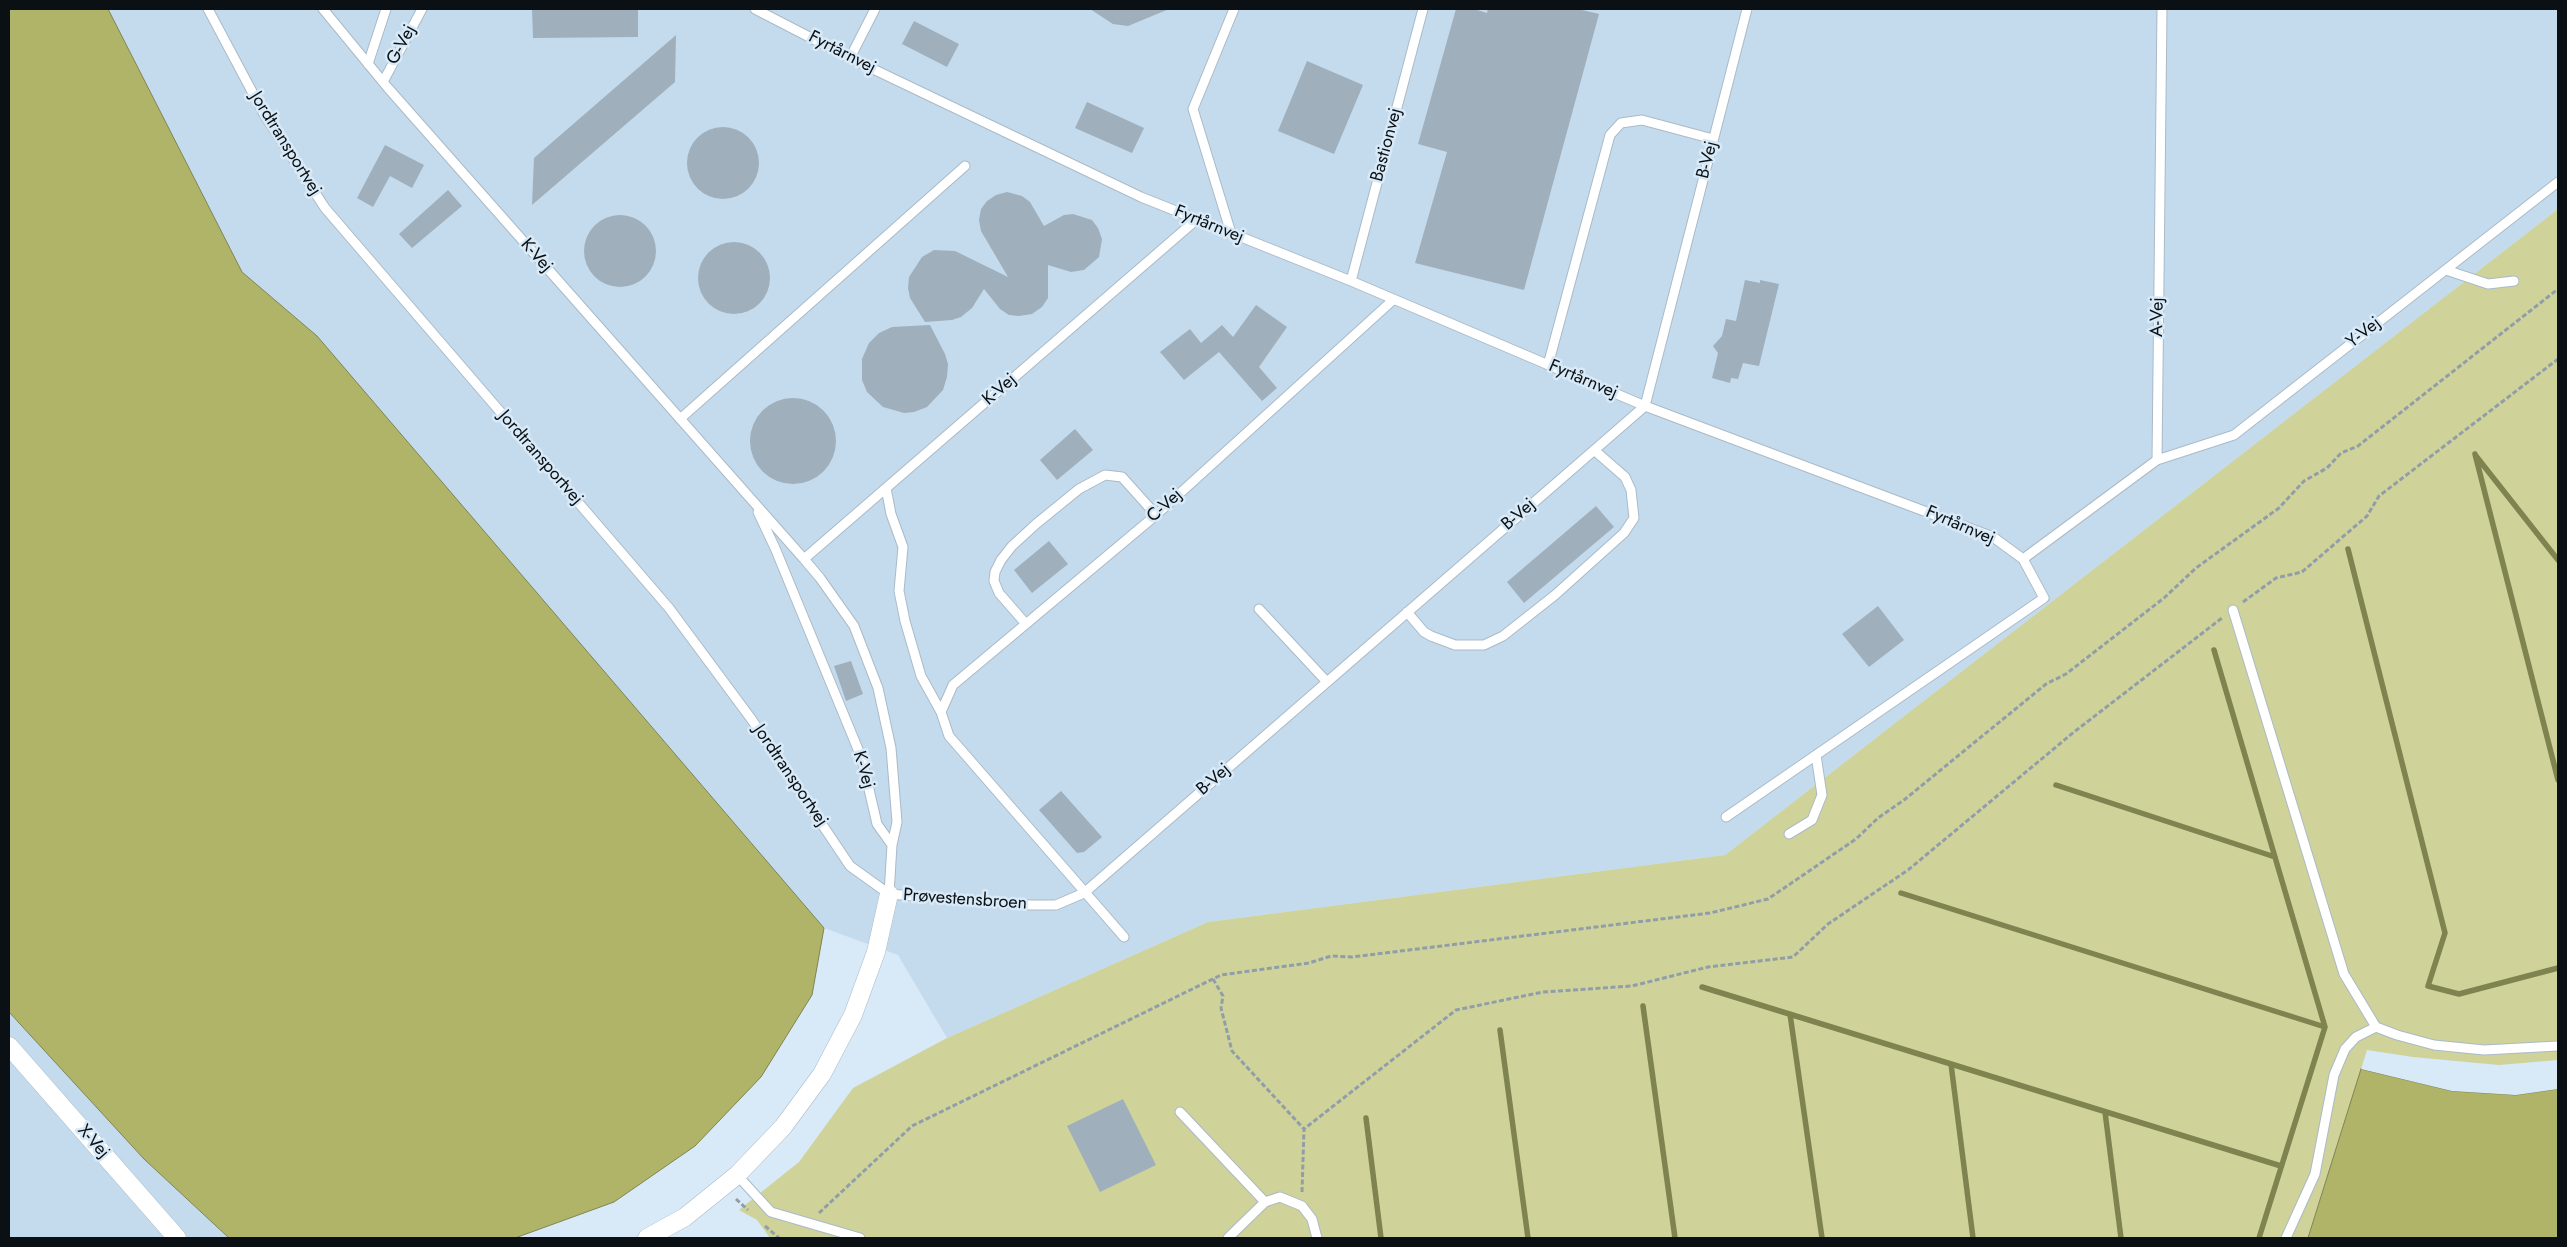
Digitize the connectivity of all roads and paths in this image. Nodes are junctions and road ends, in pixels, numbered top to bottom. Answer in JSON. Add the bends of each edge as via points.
{"nodes":[{"id":1,"x":208,"y":9,"type":"edge"},
{"id":2,"x":323,"y":9,"type":"edge"},
{"id":3,"x":386,"y":9,"type":"edge"},
{"id":4,"x":422,"y":9,"type":"edge"},
{"id":5,"x":755,"y":9,"type":"edge"},
{"id":6,"x":875,"y":9,"type":"edge"},
{"id":7,"x":1234,"y":9,"type":"edge"},
{"id":8,"x":1422,"y":9,"type":"edge"},
{"id":9,"x":1746,"y":9,"type":"edge"},
{"id":10,"x":2162,"y":9,"type":"edge"},
{"id":11,"x":850,"y":58,"type":"junction"},
{"id":12,"x":368,"y":64,"type":"junction"},
{"id":13,"x":383,"y":82,"type":"junction"},
{"id":14,"x":1713,"y":140,"type":"junction"},
{"id":15,"x":965,"y":166,"type":"dead end"},
{"id":16,"x":2558,"y":182,"type":"edge"},
{"id":17,"x":1196,"y":220,"type":"junction"},
{"id":18,"x":1231,"y":233,"type":"junction"},
{"id":19,"x":2446,"y":270,"type":"junction"},
{"id":20,"x":1351,"y":281,"type":"junction"},
{"id":21,"x":2514,"y":281,"type":"dead end"},
{"id":22,"x":2558,"y":289,"type":"edge"},
{"id":23,"x":1392,"y":300,"type":"junction"},
{"id":24,"x":2558,"y":359,"type":"edge"},
{"id":25,"x":1548,"y":365,"type":"junction"},
{"id":26,"x":1645,"y":406,"type":"junction"},
{"id":27,"x":680,"y":419,"type":"junction"},
{"id":28,"x":1594,"y":450,"type":"junction"},
{"id":29,"x":2157,"y":460,"type":"junction"},
{"id":30,"x":886,"y":488,"type":"junction"},
{"id":31,"x":752,"y":501,"type":"junction"},
{"id":32,"x":1156,"y":515,"type":"junction"},
{"id":33,"x":2023,"y":559,"type":"junction"},
{"id":34,"x":804,"y":560,"type":"junction"},
{"id":35,"x":1259,"y":609,"type":"dead end"},
{"id":36,"x":2233,"y":610,"type":"junction"},
{"id":37,"x":1407,"y":612,"type":"junction"},
{"id":38,"x":1026,"y":624,"type":"junction"},
{"id":39,"x":1327,"y":682,"type":"junction"},
{"id":40,"x":941,"y":712,"type":"junction"},
{"id":41,"x":1816,"y":755,"type":"junction"},
{"id":42,"x":1726,"y":817,"type":"dead end"},
{"id":43,"x":1789,"y":834,"type":"dead end"},
{"id":44,"x":892,"y":844,"type":"junction"},
{"id":45,"x":1084,"y":893,"type":"junction"},
{"id":46,"x":889,"y":894,"type":"junction"},
{"id":47,"x":1124,"y":937,"type":"dead end"},
{"id":48,"x":1213,"y":979,"type":"junction"},
{"id":49,"x":2376,"y":1026,"type":"junction"},
{"id":50,"x":9,"y":1046,"type":"edge"},
{"id":51,"x":2558,"y":1046,"type":"edge"},
{"id":52,"x":1180,"y":1112,"type":"dead end"},
{"id":53,"x":1304,"y":1129,"type":"junction"},
{"id":54,"x":737,"y":1175,"type":"junction"},
{"id":55,"x":1265,"y":1202,"type":"junction"},
{"id":56,"x":1302,"y":1206,"type":"junction"},
{"id":57,"x":808,"y":1224,"type":"junction"},
{"id":58,"x":177,"y":1238,"type":"edge"},
{"id":59,"x":648,"y":1238,"type":"edge"},
{"id":60,"x":860,"y":1238,"type":"edge"},
{"id":61,"x":1228,"y":1238,"type":"edge"},
{"id":62,"x":1317,"y":1238,"type":"edge"},
{"id":63,"x":2286,"y":1238,"type":"edge"}],
"edges":[{"from":1,"to":46,"type":"lane","name":"Jordtransportvej","via":[[265,116],[325,208],[669,608],[752,720],[850,866]]},
{"from":2,"to":12,"type":"lane","name":"K-Vej"},
{"from":3,"to":12,"type":"lane"},
{"from":4,"to":13,"type":"lane","name":"G-Vej"},
{"from":5,"to":11,"type":"lane","name":"Fyrtårnvej"},
{"from":6,"to":11,"type":"lane"},
{"from":7,"to":18,"type":"lane","via":[[1192,109]]},
{"from":8,"to":20,"type":"lane","name":"Bastionvej"},
{"from":9,"to":14,"type":"lane","name":"B-Vej"},
{"from":10,"to":29,"type":"lane","name":"A-Vej"},
{"from":11,"to":17,"type":"lane","name":"Fyrtårnvej"},
{"from":12,"to":13,"type":"lane","name":"K-Vej"},
{"from":13,"to":27,"type":"lane","name":"K-Vej"},
{"from":14,"to":25,"type":"lane","via":[[1642,120],[1621,123],[1610,134]]},
{"from":14,"to":26,"type":"lane","name":"B-Vej"},
{"from":15,"to":27,"type":"lane"},
{"from":16,"to":19,"type":"lane","name":"Y-Vej"},
{"from":17,"to":18,"type":"lane","name":"Fyrtårnvej"},
{"from":17,"to":30,"type":"lane","name":"K-Vej"},
{"from":18,"to":20,"type":"lane","name":"Fyrtårnvej"},
{"from":19,"to":21,"type":"lane","via":[[2488,284]]},
{"from":19,"to":29,"type":"lane","name":"Y-Vej","via":[[2234,435]]},
{"from":20,"to":23,"type":"lane","name":"Fyrtårnvej"},
{"from":22,"to":48,"type":"path","via":[[2358,446],[2341,454],[2327,468],[2304,481],[2280,508],[2196,568],[2164,598],[2066,674],[2046,684],[1856,838],[1768,899],[1710,913],[1352,957],[1331,956],[1309,963],[1221,975]]},
{"from":23,"to":25,"type":"lane","name":"Fyrtårnvej"},
{"from":23,"to":32,"type":"lane","name":"C-Vej"},
{"from":24,"to":36,"type":"path","via":[[2379,496],[2367,516],[2302,572],[2276,578]]},
{"from":25,"to":26,"type":"lane","name":"Fyrtårnvej"},
{"from":26,"to":28,"type":"lane","name":"B-Vej"},
{"from":26,"to":33,"type":"lane","name":"Fyrtårnvej","via":[[1993,537]]},
{"from":27,"to":31,"type":"lane","name":"K-Vej"},
{"from":28,"to":37,"type":"lane","name":"B-Vej"},
{"from":28,"to":37,"type":"lane","via":[[1625,477],[1631,490],[1634,518],[1624,534],[1554,596],[1503,636],[1484,645],[1455,645],[1430,636]]},
{"from":29,"to":33,"type":"lane"},
{"from":30,"to":34,"type":"lane","name":"K-Vej"},
{"from":30,"to":40,"type":"lane","via":[[903,547],[901,605],[921,676]]},
{"from":31,"to":34,"type":"lane","name":"K-Vej"},
{"from":31,"to":44,"type":"lane","name":"K-Vej","via":[[779,556],[862,759],[877,824]]},
{"from":32,"to":38,"type":"lane","name":"C-Vej"},
{"from":32,"to":38,"type":"lane","via":[[1122,477],[1105,475],[1079,489],[1043,518],[1012,546],[995,572],[994,582],[999,593]]},
{"from":33,"to":41,"type":"lane","name":"Fyrtårnvej","via":[[2044,598]]},
{"from":34,"to":44,"type":"lane","name":"K-Vej","via":[[854,626],[878,688],[891,748],[897,822]]},
{"from":35,"to":39,"type":"lane"},
{"from":36,"to":49,"type":"lane","via":[[2344,974]]},
{"from":36,"to":53,"type":"path","via":[[2074,732],[1908,870],[1828,924],[1793,957],[1708,967],[1632,986],[1543,992],[1456,1010]]},
{"from":37,"to":39,"type":"lane","name":"B-Vej"},
{"from":38,"to":40,"type":"lane","name":"C-Vej","via":[[953,685]]},
{"from":39,"to":45,"type":"lane","name":"B-Vej"},
{"from":40,"to":45,"type":"lane","via":[[949,736]]},
{"from":41,"to":42,"type":"lane","name":"Fyrtårnvej"},
{"from":41,"to":43,"type":"lane","via":[[1822,795],[1812,820]]},
{"from":44,"to":46,"type":"lane","name":"K-Vej"},
{"from":45,"to":46,"type":"lane","name":"Prøvestensbroen","via":[[1056,905]]},
{"from":45,"to":47,"type":"lane"},
{"from":46,"to":54,"type":"street","name":"Prøvestensbroen","via":[[876,952],[853,1015],[822,1074],[783,1127]]},
{"from":48,"to":53,"type":"path","via":[[1224,996],[1221,1008],[1232,1051]]},
{"from":48,"to":57,"type":"path","via":[[912,1126]]},
{"from":49,"to":51,"type":"lane","via":[[2434,1045],[2484,1050]]},
{"from":49,"to":63,"type":"lane","via":[[2356,1037],[2341,1058],[2334,1075],[2315,1174]]},
{"from":50,"to":58,"type":"street","name":"X-Vej"},
{"from":52,"to":55,"type":"lane"},
{"from":53,"to":56,"type":"path"},
{"from":54,"to":57,"type":"lane","via":[[771,1212]]},
{"from":54,"to":59,"type":"street","name":"Prøvestensbroen","via":[[685,1217]]},
{"from":55,"to":56,"type":"lane","via":[[1280,1197]]},
{"from":55,"to":61,"type":"lane"},
{"from":56,"to":62,"type":"lane","via":[[1312,1219]]},
{"from":57,"to":60,"type":"lane"}]}
